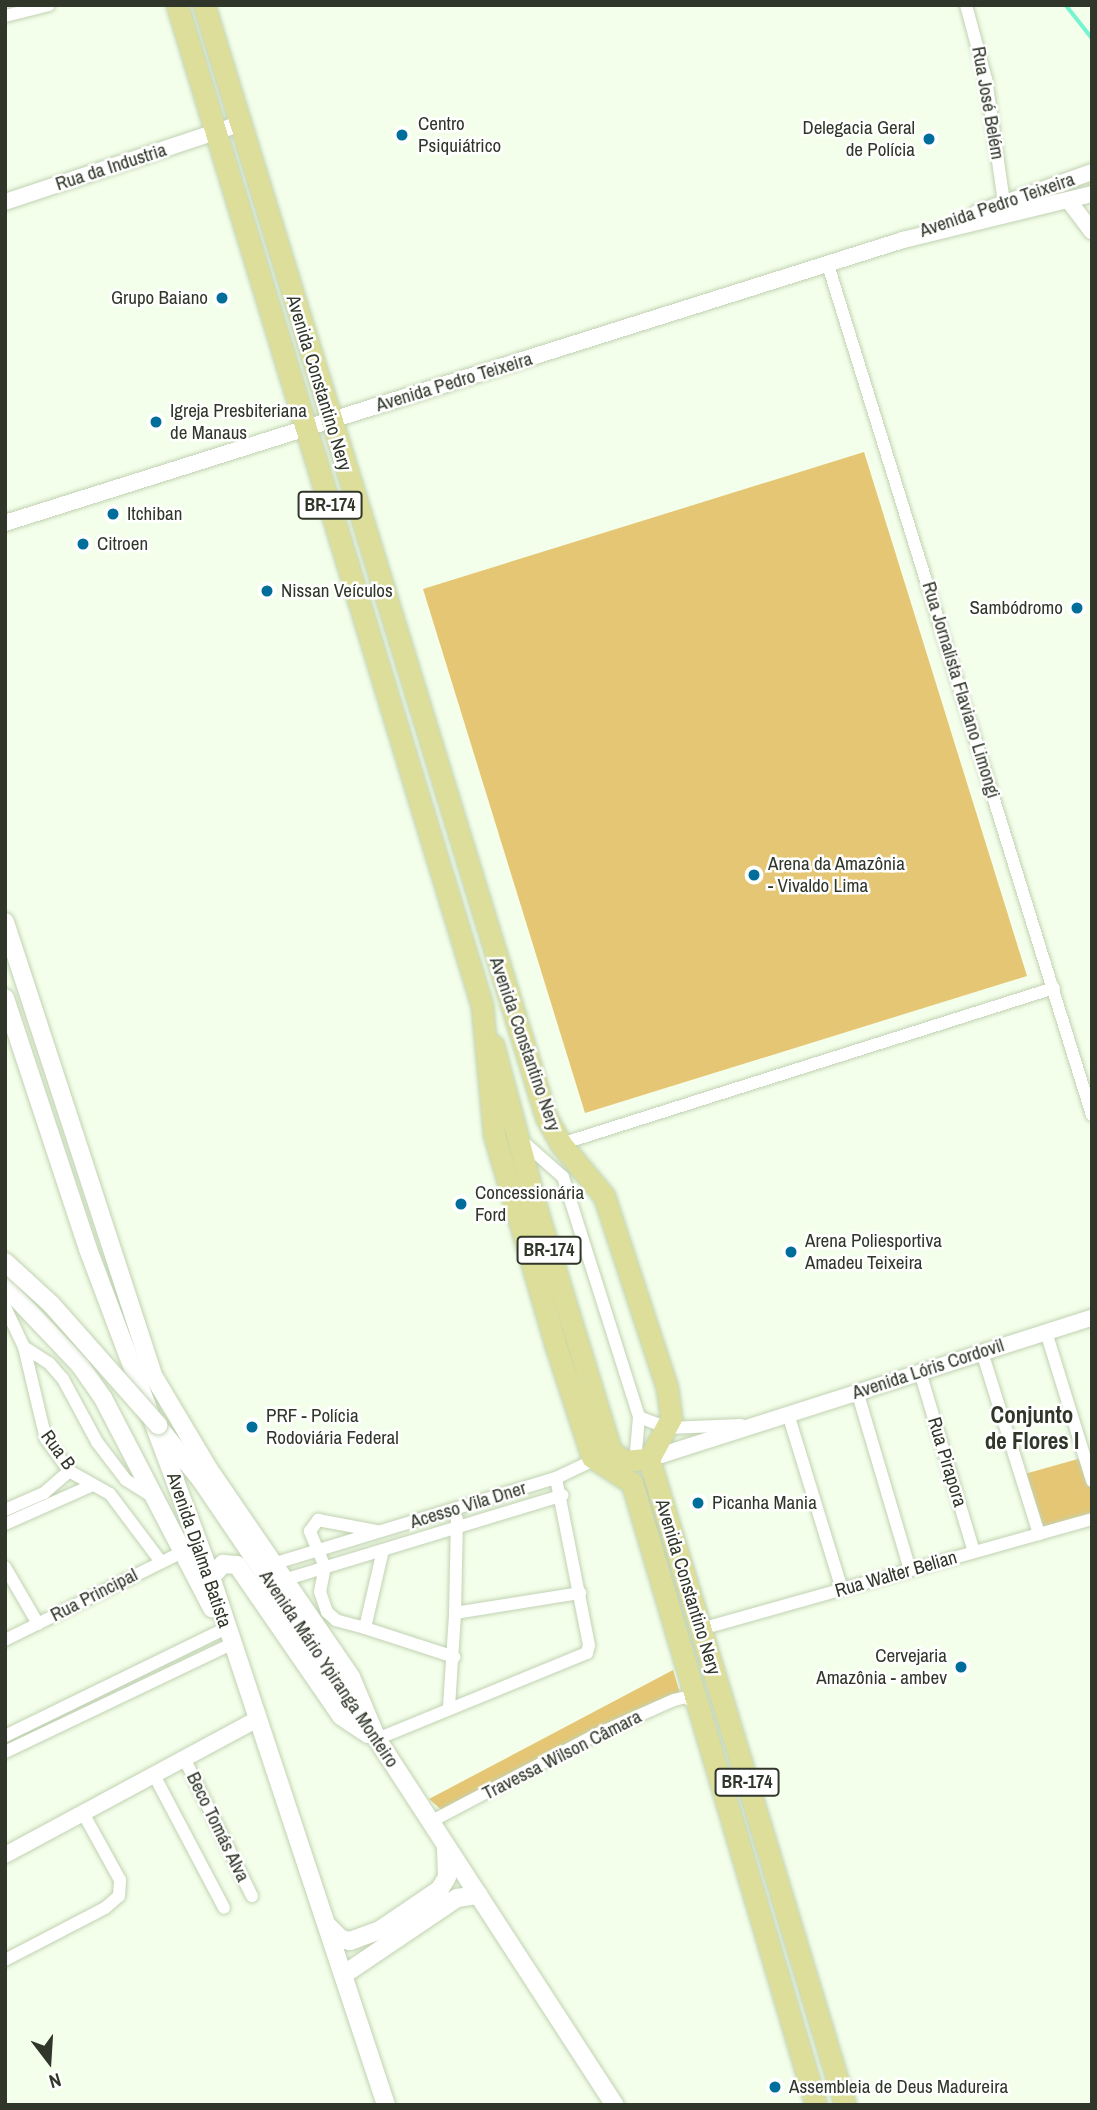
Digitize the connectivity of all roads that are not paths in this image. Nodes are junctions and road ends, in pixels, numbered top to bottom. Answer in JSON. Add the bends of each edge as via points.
{"nodes":[{"id":1,"x":49,"y":5,"type":"edge"},
{"id":2,"x":177,"y":5,"type":"edge"},
{"id":3,"x":204,"y":5,"type":"edge"},
{"id":4,"x":966,"y":5,"type":"edge"},
{"id":5,"x":5,"y":16,"type":"edge"},
{"id":6,"x":239,"y":124,"type":"junction"},
{"id":7,"x":216,"y":133,"type":"junction"},
{"id":8,"x":1092,"y":173,"type":"edge"},
{"id":9,"x":1092,"y":193,"type":"edge"},
{"id":10,"x":1069,"y":201,"type":"junction"},
{"id":11,"x":5,"y":202,"type":"edge"},
{"id":12,"x":1004,"y":203,"type":"junction"},
{"id":13,"x":1092,"y":231,"type":"edge"},
{"id":14,"x":903,"y":240,"type":"junction"},
{"id":15,"x":828,"y":265,"type":"junction"},
{"id":16,"x":330,"y":419,"type":"junction"},
{"id":17,"x":309,"y":426,"type":"junction"},
{"id":18,"x":5,"y":523,"type":"edge"},
{"id":19,"x":5,"y":922,"type":"edge"},
{"id":20,"x":1054,"y":988,"type":"junction"},
{"id":21,"x":5,"y":998,"type":"edge"},
{"id":22,"x":482,"y":1006,"type":"junction"},
{"id":23,"x":1092,"y":1115,"type":"edge"},
{"id":24,"x":520,"y":1139,"type":"junction"},
{"id":25,"x":561,"y":1144,"type":"junction"},
{"id":26,"x":5,"y":1262,"type":"edge"},
{"id":27,"x":5,"y":1286,"type":"edge"},
{"id":28,"x":5,"y":1307,"type":"edge"},
{"id":29,"x":1092,"y":1318,"type":"edge"},
{"id":30,"x":1046,"y":1332,"type":"junction"},
{"id":31,"x":24,"y":1347,"type":"junction"},
{"id":32,"x":982,"y":1352,"type":"junction"},
{"id":33,"x":920,"y":1372,"type":"junction"},
{"id":34,"x":857,"y":1391,"type":"junction"},
{"id":35,"x":788,"y":1414,"type":"junction"},
{"id":36,"x":639,"y":1417,"type":"junction"},
{"id":37,"x":764,"y":1422,"type":"junction"},
{"id":38,"x":668,"y":1428,"type":"junction"},
{"id":39,"x":596,"y":1459,"type":"junction"},
{"id":40,"x":642,"y":1460,"type":"junction"},
{"id":41,"x":69,"y":1471,"type":"junction"},
{"id":42,"x":556,"y":1478,"type":"junction"},
{"id":43,"x":1092,"y":1481,"type":"edge"},
{"id":44,"x":632,"y":1483,"type":"junction"},
{"id":45,"x":93,"y":1485,"type":"junction"},
{"id":46,"x":562,"y":1495,"type":"junction"},
{"id":47,"x":156,"y":1499,"type":"junction"},
{"id":48,"x":455,"y":1509,"type":"junction"},
{"id":49,"x":5,"y":1510,"type":"edge"},
{"id":50,"x":1092,"y":1519,"type":"edge"},
{"id":51,"x":5,"y":1524,"type":"edge"},
{"id":52,"x":458,"y":1527,"type":"junction"},
{"id":53,"x":379,"y":1532,"type":"junction"},
{"id":54,"x":1039,"y":1534,"type":"junction"},
{"id":55,"x":406,"y":1542,"type":"junction"},
{"id":56,"x":383,"y":1549,"type":"junction"},
{"id":57,"x":184,"y":1550,"type":"junction"},
{"id":58,"x":317,"y":1550,"type":"junction"},
{"id":59,"x":974,"y":1552,"type":"junction"},
{"id":60,"x":161,"y":1562,"type":"junction"},
{"id":61,"x":276,"y":1563,"type":"junction"},
{"id":62,"x":5,"y":1567,"type":"edge"},
{"id":63,"x":325,"y":1567,"type":"junction"},
{"id":64,"x":910,"y":1570,"type":"junction"},
{"id":65,"x":211,"y":1577,"type":"junction"},
{"id":66,"x":287,"y":1579,"type":"junction"},
{"id":67,"x":842,"y":1590,"type":"junction"},
{"id":68,"x":580,"y":1593,"type":"junction"},
{"id":69,"x":455,"y":1614,"type":"junction"},
{"id":70,"x":38,"y":1624,"type":"junction"},
{"id":71,"x":365,"y":1628,"type":"junction"},
{"id":72,"x":701,"y":1629,"type":"junction"},
{"id":73,"x":228,"y":1636,"type":"junction"},
{"id":74,"x":5,"y":1640,"type":"edge"},
{"id":75,"x":199,"y":1641,"type":"junction"},
{"id":76,"x":204,"y":1655,"type":"junction"},
{"id":77,"x":454,"y":1657,"type":"junction"},
{"id":78,"x":695,"y":1704,"type":"junction"},
{"id":79,"x":64,"y":1707,"type":"junction"},
{"id":80,"x":449,"y":1707,"type":"junction"},
{"id":81,"x":71,"y":1720,"type":"junction"},
{"id":82,"x":256,"y":1720,"type":"junction"},
{"id":83,"x":5,"y":1737,"type":"edge"},
{"id":84,"x":377,"y":1739,"type":"junction"},
{"id":85,"x":5,"y":1752,"type":"edge"},
{"id":86,"x":184,"y":1758,"type":"junction"},
{"id":87,"x":154,"y":1775,"type":"junction"},
{"id":88,"x":83,"y":1813,"type":"junction"},
{"id":89,"x":430,"y":1822,"type":"junction"},
{"id":90,"x":445,"y":1845,"type":"junction"},
{"id":91,"x":5,"y":1855,"type":"edge"},
{"id":92,"x":479,"y":1895,"type":"junction"},
{"id":93,"x":252,"y":1896,"type":"dead end"},
{"id":94,"x":224,"y":1908,"type":"dead end"},
{"id":95,"x":327,"y":1925,"type":"junction"},
{"id":96,"x":5,"y":1960,"type":"edge"},
{"id":97,"x":343,"y":1975,"type":"junction"},
{"id":98,"x":386,"y":2105,"type":"edge"},
{"id":99,"x":615,"y":2105,"type":"edge"},
{"id":100,"x":816,"y":2105,"type":"edge"},
{"id":101,"x":845,"y":2105,"type":"edge"}],
"edges":[{"from":1,"to":5,"type":"street"},
{"from":2,"to":7,"type":"highway","name":"Avenida Constantino Nery","number":"BR-174"},
{"from":3,"to":6,"type":"highway","name":"Avenida Constantino Nery","number":"BR-174"},
{"from":4,"to":12,"type":"street","name":"Rua José Belém","via":[[986,79]]},
{"from":6,"to":7,"type":"street","name":"Rua da Industria"},
{"from":6,"to":16,"type":"highway","name":"Avenida Constantino Nery","number":"BR-174"},
{"from":7,"to":11,"type":"street","name":"Rua da Industria"},
{"from":7,"to":17,"type":"highway","name":"Avenida Constantino Nery","number":"BR-174"},
{"from":8,"to":12,"type":"street","name":"Avenida Pedro Teixeira"},
{"from":9,"to":10,"type":"street","name":"Avenida Pedro Teixeira"},
{"from":10,"to":13,"type":"street"},
{"from":10,"to":14,"type":"street","name":"Avenida Pedro Teixeira"},
{"from":12,"to":14,"type":"street","name":"Avenida Pedro Teixeira"},
{"from":14,"to":15,"type":"street","name":"Avenida Pedro Teixeira"},
{"from":15,"to":16,"type":"street","name":"Avenida Pedro Teixeira","via":[[425,394]]},
{"from":15,"to":20,"type":"street","name":"Rua Jornalista Flaviano Limongi"},
{"from":16,"to":17,"type":"street","name":"Avenida Pedro Teixeira"},
{"from":16,"to":25,"type":"highway","name":"Avenida Constantino Nery","number":"BR-174","via":[[520,1040],[546,1117]]},
{"from":17,"to":18,"type":"street","name":"Avenida Pedro Teixeira"},
{"from":17,"to":22,"type":"highway","name":"Avenida Constantino Nery","number":"BR-174"},
{"from":19,"to":61,"type":"main road","name":"Avenida Djalma Batista","via":[[155,1377],[208,1468]]},
{"from":20,"to":23,"type":"street","name":"Rua Jornalista Flaviano Limongi"},
{"from":20,"to":25,"type":"street"},
{"from":21,"to":65,"type":"main road","name":"Avenida Djalma Batista","via":[[88,1249]]},
{"from":22,"to":24,"type":"highway","number":"BR-174"},
{"from":22,"to":39,"type":"highway","name":"Avenida Constantino Nery","via":[[494,1134],[555,1343]]},
{"from":24,"to":36,"type":"street","via":[[563,1177]]},
{"from":24,"to":40,"type":"highway","number":"BR-174","via":[[538,1214],[611,1451],[624,1461]]},
{"from":25,"to":38,"type":"highway","name":"Avenida Constantino Nery","number":"BR-174","via":[[604,1196],[667,1388],[671,1406]]},
{"from":26,"to":84,"type":"main road","name":"Avenida Mário Ypiranga Monteiro","bridge":true,"via":[[127,1387],[192,1469]]},
{"from":27,"to":47,"type":"main road","via":[[71,1356],[103,1398]]},
{"from":28,"to":31,"type":"street","name":"Rua B"},
{"from":29,"to":30,"type":"street","name":"Avenida Lóris Cordovil"},
{"from":30,"to":32,"type":"street","name":"Avenida Lóris Cordovil"},
{"from":30,"to":43,"type":"street"},
{"from":31,"to":41,"type":"street","name":"Rua B","via":[[38,1418],[46,1439]]},
{"from":31,"to":47,"type":"street","via":[[63,1379],[97,1442],[126,1480]]},
{"from":32,"to":33,"type":"street","name":"Avenida Lóris Cordovil"},
{"from":32,"to":54,"type":"street"},
{"from":33,"to":34,"type":"street","name":"Avenida Lóris Cordovil"},
{"from":33,"to":59,"type":"street","name":"Rua Pirapora"},
{"from":34,"to":35,"type":"street","name":"Avenida Lóris Cordovil"},
{"from":34,"to":64,"type":"street"},
{"from":35,"to":37,"type":"street","name":"Avenida Lóris Cordovil"},
{"from":35,"to":67,"type":"street"},
{"from":36,"to":38,"type":"street","name":"Avenida Lóris Cordovil"},
{"from":36,"to":40,"type":"street"},
{"from":37,"to":38,"type":"street","name":"Avenida Lóris Cordovil"},
{"from":37,"to":40,"type":"street","name":"Avenida Lóris Cordovil"},
{"from":38,"to":40,"type":"highway"},
{"from":39,"to":42,"type":"street","name":"Acesso Vila Dner"},
{"from":39,"to":44,"type":"highway"},
{"from":40,"to":44,"type":"street"},
{"from":40,"to":72,"type":"highway","name":"Avenida Constantino Nery","number":"BR-174"},
{"from":41,"to":45,"type":"street","name":"Rua B"},
{"from":41,"to":49,"type":"street","via":[[44,1493]]},
{"from":42,"to":46,"type":"street"},
{"from":42,"to":48,"type":"street","name":"Acesso Vila Dner"},
{"from":44,"to":78,"type":"highway","name":"Avenida Constantino Nery","number":"BR-174"},
{"from":45,"to":51,"type":"street"},
{"from":45,"to":60,"type":"street","name":"Rua B","via":[[119,1503]]},
{"from":46,"to":52,"type":"street","name":"Acesso Vila Dner"},
{"from":46,"to":68,"type":"street"},
{"from":47,"to":57,"type":"main road"},
{"from":48,"to":52,"type":"street"},
{"from":48,"to":53,"type":"street","name":"Acesso Vila Dner"},
{"from":50,"to":54,"type":"street","name":"Rua Walter Belian"},
{"from":52,"to":55,"type":"street","name":"Acesso Vila Dner"},
{"from":52,"to":69,"type":"street","name":"Acesso Vila Dner"},
{"from":53,"to":55,"type":"street","name":"Acesso Vila Dner"},
{"from":53,"to":58,"type":"street","name":"Acesso Vila Dner"},
{"from":53,"to":58,"type":"street","name":"Acesso Vila Dner","via":[[318,1520],[310,1531]]},
{"from":54,"to":59,"type":"street","name":"Rua Walter Belian"},
{"from":55,"to":56,"type":"street","name":"Acesso Vila Dner"},
{"from":56,"to":63,"type":"street","name":"Acesso Vila Dner"},
{"from":56,"to":71,"type":"street"},
{"from":57,"to":60,"type":"street","name":"Rua Principal"},
{"from":57,"to":73,"type":"main road"},
{"from":58,"to":61,"type":"street","name":"Acesso Vila Dner"},
{"from":58,"to":63,"type":"street","name":"Acesso Vila Dner"},
{"from":59,"to":64,"type":"street","name":"Rua Walter Belian"},
{"from":60,"to":70,"type":"street","name":"Rua Principal"},
{"from":61,"to":66,"type":"main road","name":"Avenida Djalma Batista"},
{"from":62,"to":70,"type":"street"},
{"from":63,"to":66,"type":"street","name":"Acesso Vila Dner"},
{"from":63,"to":71,"type":"street","name":"Acesso Vila Dner","via":[[320,1592],[327,1612],[336,1620]]},
{"from":64,"to":67,"type":"street","name":"Rua Walter Belian"},
{"from":65,"to":73,"type":"main road","name":"Avenida Djalma Batista"},
{"from":65,"to":84,"type":"main road","via":[[223,1564],[237,1565],[341,1716]]},
{"from":66,"to":84,"type":"main road","name":"Avenida Djalma Batista","via":[[359,1692]]},
{"from":67,"to":72,"type":"street","name":"Rua Walter Belian"},
{"from":68,"to":69,"type":"street"},
{"from":68,"to":80,"type":"street","via":[[589,1645],[581,1659]]},
{"from":69,"to":77,"type":"street","name":"Acesso Vila Dner"},
{"from":70,"to":74,"type":"street","name":"Rua Principal"},
{"from":71,"to":77,"type":"street","name":"Acesso Vila Dner"},
{"from":72,"to":101,"type":"highway","name":"Avenida Constantino Nery","number":"BR-174"},
{"from":73,"to":75,"type":"street"},
{"from":73,"to":76,"type":"street"},
{"from":73,"to":82,"type":"main road","name":"Avenida Djalma Batista"},
{"from":75,"to":76,"type":"street"},
{"from":75,"to":79,"type":"street"},
{"from":76,"to":81,"type":"street"},
{"from":77,"to":80,"type":"street","name":"Acesso Vila Dner"},
{"from":78,"to":89,"type":"street","name":"Travessa Wilson Câmara","via":[[686,1697],[674,1700],[593,1736]]},
{"from":78,"to":100,"type":"highway","name":"Avenida Constantino Nery","number":"BR-174"},
{"from":79,"to":81,"type":"street"},
{"from":79,"to":83,"type":"street"},
{"from":80,"to":84,"type":"street"},
{"from":81,"to":85,"type":"street"},
{"from":82,"to":86,"type":"street"},
{"from":82,"to":95,"type":"main road","name":"Avenida Djalma Batista"},
{"from":84,"to":89,"type":"main road","name":"Avenida Mário Ypiranga Monteiro"},
{"from":86,"to":87,"type":"street"},
{"from":86,"to":93,"type":"street","name":"Beco Tomás Alva"},
{"from":87,"to":88,"type":"street"},
{"from":87,"to":94,"type":"street"},
{"from":88,"to":91,"type":"street"},
{"from":88,"to":96,"type":"street","via":[[120,1880],[119,1895],[105,1908]]},
{"from":89,"to":90,"type":"main road","name":"Avenida Mário Ypiranga Monteiro"},
{"from":90,"to":92,"type":"main road","name":"Avenida Mário Ypiranga Monteiro"},
{"from":90,"to":95,"type":"main road","via":[[447,1877],[440,1889],[390,1923],[350,1941]]},
{"from":92,"to":97,"type":"main road","via":[[457,1898]]},
{"from":92,"to":99,"type":"main road","name":"Avenida Mário Ypiranga Monteiro"},
{"from":95,"to":97,"type":"main road","name":"Avenida Djalma Batista"},
{"from":97,"to":98,"type":"main road","name":"Avenida Djalma Batista"}]}
